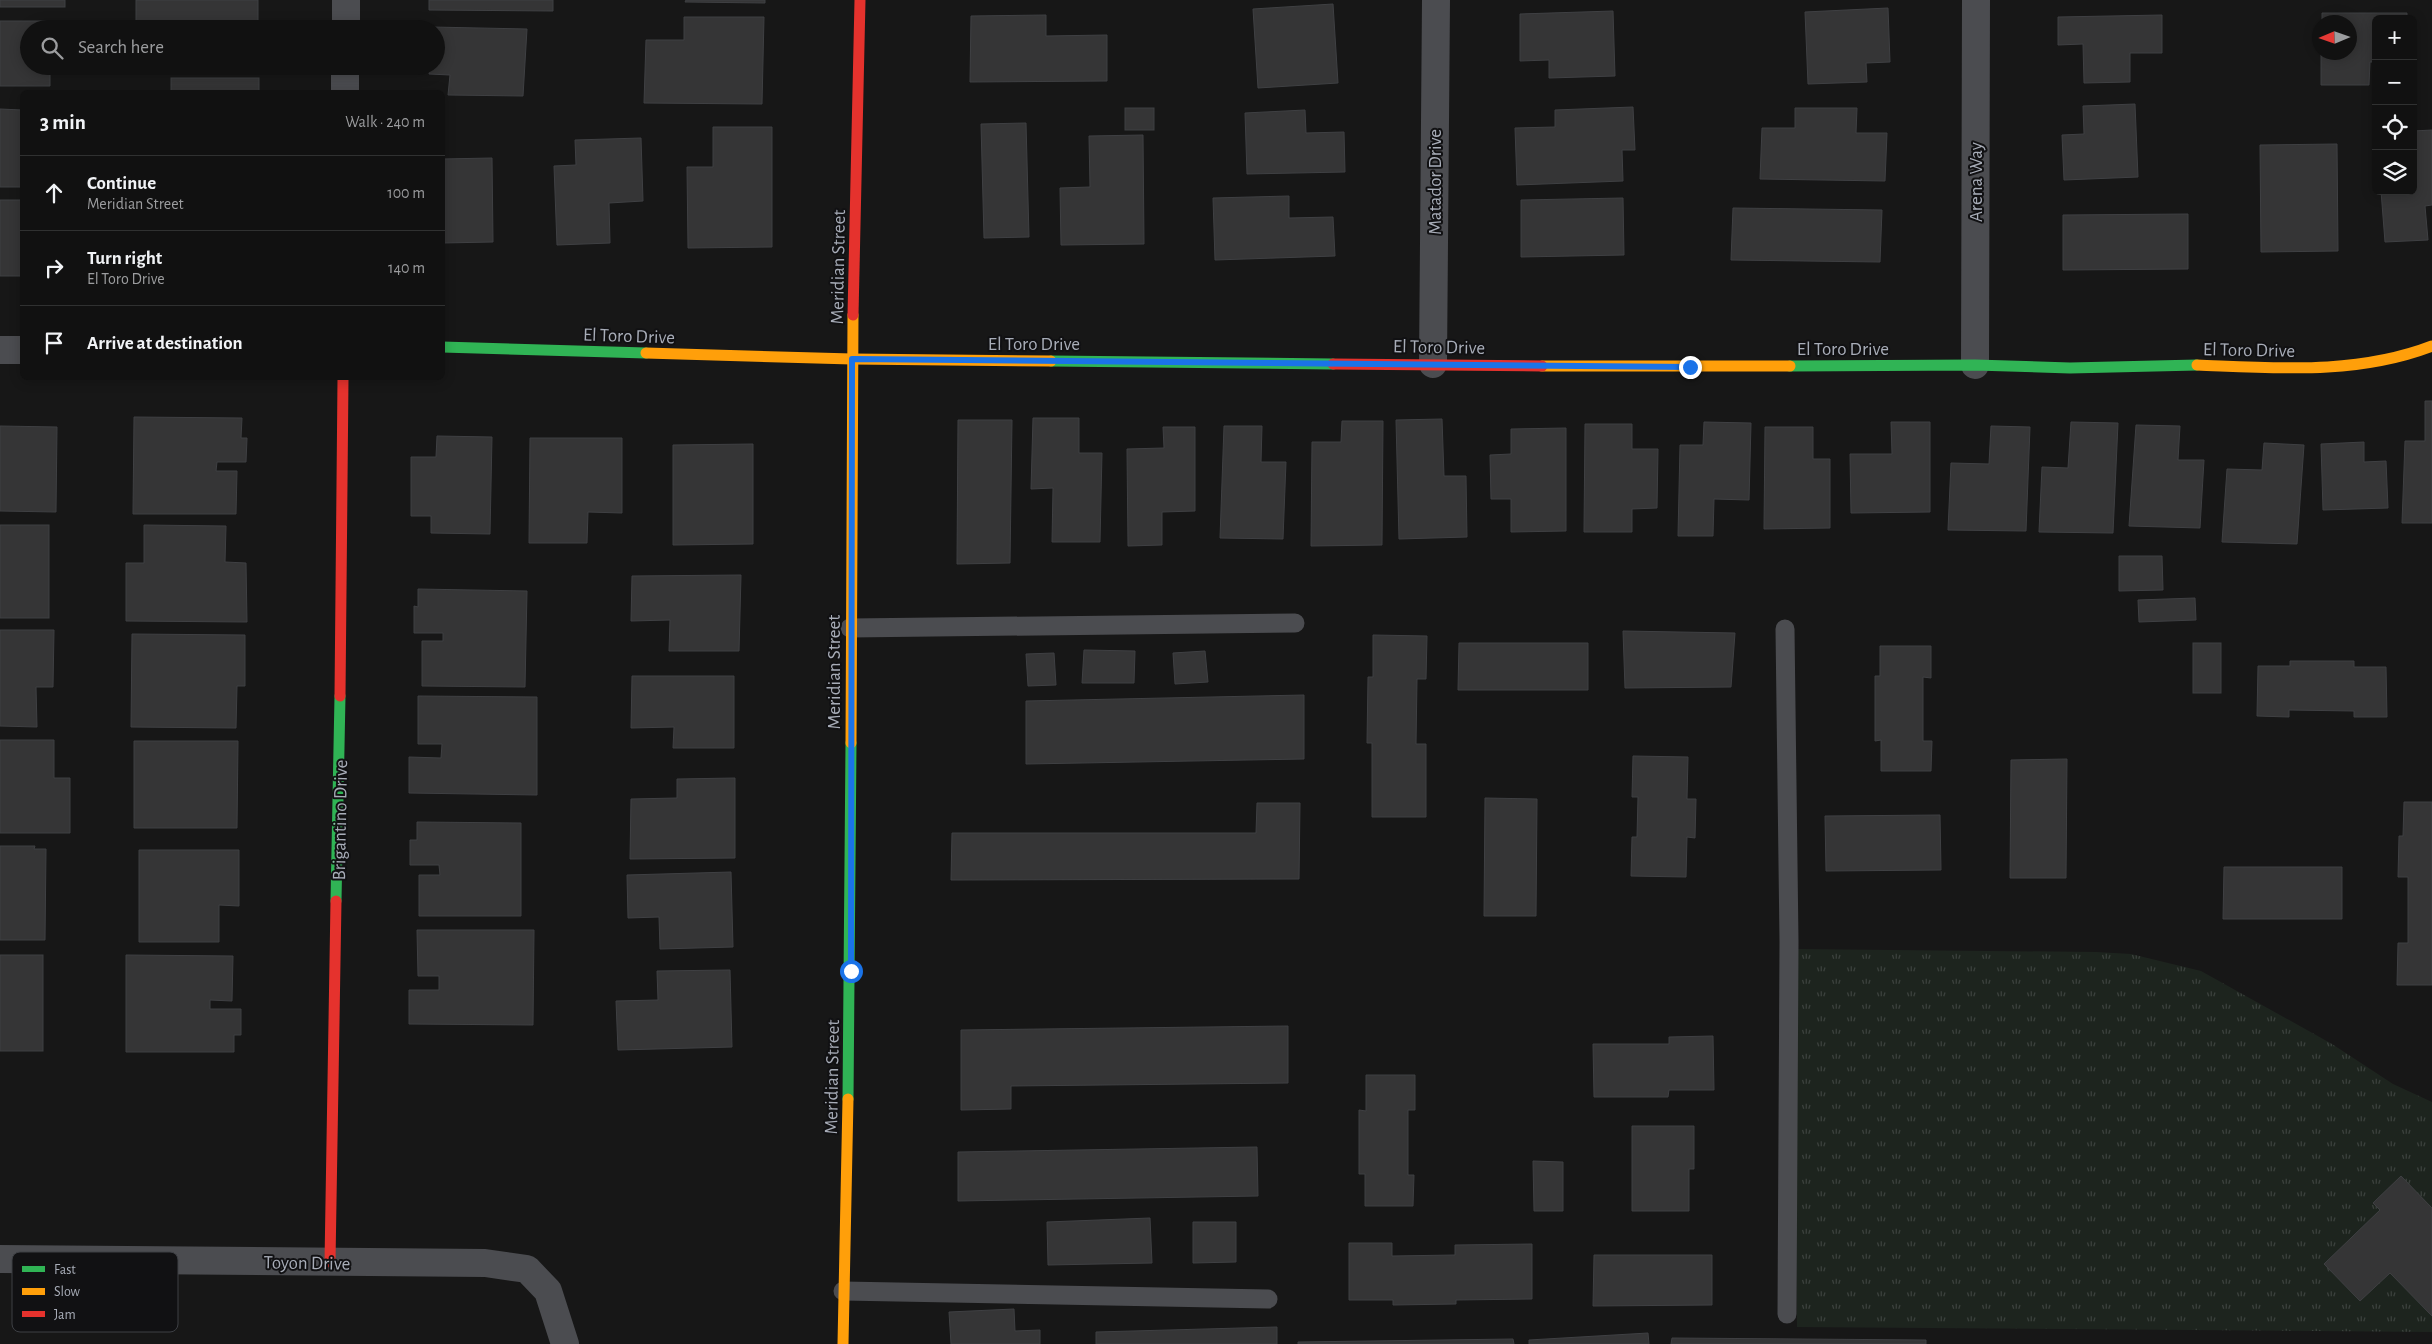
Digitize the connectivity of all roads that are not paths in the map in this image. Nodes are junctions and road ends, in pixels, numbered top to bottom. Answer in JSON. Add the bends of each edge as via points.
{"nodes":[{"id":1,"x":346,"y":0,"type":"edge"},
{"id":2,"x":860,"y":0,"type":"edge"},
{"id":3,"x":1436,"y":0,"type":"edge"},
{"id":4,"x":1976,"y":0,"type":"edge"},
{"id":5,"x":346,"y":20,"type":"edge"},
{"id":6,"x":345,"y":75,"type":"edge"},
{"id":7,"x":345,"y":90,"type":"edge"},
{"id":8,"x":445,"y":346,"type":"edge"},
{"id":9,"x":2432,"y":346,"type":"edge"},
{"id":10,"x":0,"y":350,"type":"edge"},
{"id":11,"x":20,"y":350,"type":"edge"},
{"id":12,"x":852,"y":359,"type":"junction"},
{"id":13,"x":1433,"y":364,"type":"junction"},
{"id":14,"x":1975,"y":365,"type":"junction"},
{"id":15,"x":343,"y":380,"type":"edge"},
{"id":16,"x":1295,"y":623,"type":"dead end"},
{"id":17,"x":850,"y":628,"type":"junction"},
{"id":18,"x":1785,"y":629,"type":"dead end"},
{"id":19,"x":178,"y":1261,"type":"edge"},
{"id":20,"x":330,"y":1262,"type":"junction"},
{"id":21,"x":843,"y":1291,"type":"junction"},
{"id":22,"x":1268,"y":1299,"type":"dead end"},
{"id":23,"x":1787,"y":1314,"type":"dead end"},
{"id":24,"x":565,"y":1344,"type":"edge"},
{"id":25,"x":843,"y":1344,"type":"edge"}],
"edges":[{"from":1,"to":5,"type":"street"},
{"from":2,"to":12,"type":"street","name":"Meridian Street"},
{"from":3,"to":13,"type":"street","name":"Matador Drive"},
{"from":4,"to":14,"type":"street","name":"Arena Way"},
{"from":6,"to":7,"type":"street"},
{"from":8,"to":12,"type":"street","name":"El Toro Drive"},
{"from":9,"to":14,"type":"street","name":"El Toro Drive","via":[[2404,357],[2356,366],[2070,368]]},
{"from":10,"to":11,"type":"street"},
{"from":12,"to":13,"type":"street","name":"El Toro Drive"},
{"from":12,"to":17,"type":"street","name":"Meridian Street"},
{"from":13,"to":14,"type":"street","name":"El Toro Drive","via":[[1690,367]]},
{"from":15,"to":20,"type":"street","name":"Brigantino Drive","via":[[343,564]]},
{"from":16,"to":17,"type":"lane"},
{"from":17,"to":21,"type":"street","name":"Meridian Street","via":[[851,971]]},
{"from":18,"to":23,"type":"lane","via":[[1789,942]]},
{"from":19,"to":20,"type":"street","name":"Toyon Drive"},
{"from":20,"to":24,"type":"street","name":"Toyon Drive","via":[[484,1263],[526,1269],[548,1291]]},
{"from":21,"to":22,"type":"lane"},
{"from":21,"to":25,"type":"street","name":"Meridian Street"}]}
